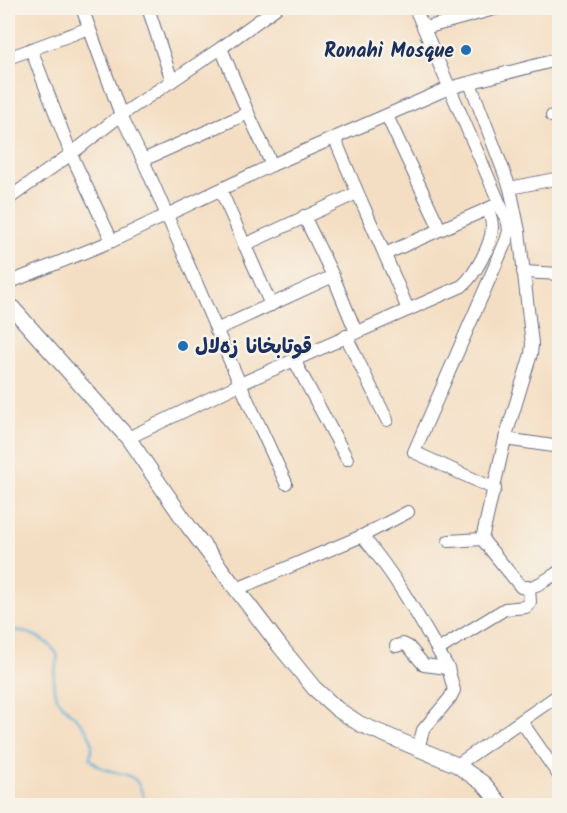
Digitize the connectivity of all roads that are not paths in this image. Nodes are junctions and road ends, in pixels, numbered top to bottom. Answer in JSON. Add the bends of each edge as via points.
{"nodes":[{"id":1,"x":82,"y":8,"type":"edge"},
{"id":2,"x":148,"y":8,"type":"edge"},
{"id":3,"x":276,"y":8,"type":"edge"},
{"id":4,"x":415,"y":8,"type":"edge"},
{"id":5,"x":498,"y":8,"type":"edge"},
{"id":6,"x":89,"y":28,"type":"junction"},
{"id":7,"x":425,"y":28,"type":"junction"},
{"id":8,"x":221,"y":48,"type":"junction"},
{"id":9,"x":31,"y":49,"type":"junction"},
{"id":10,"x":8,"y":58,"type":"edge"},
{"id":11,"x":560,"y":59,"type":"edge"},
{"id":12,"x":172,"y":81,"type":"junction"},
{"id":13,"x":470,"y":83,"type":"junction"},
{"id":14,"x":449,"y":88,"type":"junction"},
{"id":15,"x":248,"y":113,"type":"junction"},
{"id":16,"x":121,"y":115,"type":"junction"},
{"id":17,"x":387,"y":116,"type":"junction"},
{"id":18,"x":335,"y":139,"type":"junction"},
{"id":19,"x":71,"y":154,"type":"junction"},
{"id":20,"x":143,"y":160,"type":"junction"},
{"id":21,"x":272,"y":165,"type":"junction"},
{"id":22,"x":560,"y":178,"type":"edge"},
{"id":23,"x":8,"y":182,"type":"edge"},
{"id":24,"x":510,"y":189,"type":"junction"},
{"id":25,"x":221,"y":191,"type":"junction"},
{"id":26,"x":357,"y":193,"type":"junction"},
{"id":27,"x":10,"y":197,"type":"edge"},
{"id":28,"x":493,"y":206,"type":"junction"},
{"id":29,"x":167,"y":215,"type":"junction"},
{"id":30,"x":304,"y":216,"type":"junction"},
{"id":31,"x":440,"y":229,"type":"junction"},
{"id":32,"x":112,"y":241,"type":"junction"},
{"id":33,"x":244,"y":245,"type":"junction"},
{"id":34,"x":385,"y":254,"type":"junction"},
{"id":35,"x":523,"y":272,"type":"junction"},
{"id":36,"x":560,"y":274,"type":"edge"},
{"id":37,"x":333,"y":276,"type":"junction"},
{"id":38,"x":8,"y":283,"type":"edge"},
{"id":39,"x":8,"y":303,"type":"edge"},
{"id":40,"x":271,"y":305,"type":"junction"},
{"id":41,"x":408,"y":310,"type":"junction"},
{"id":42,"x":216,"y":330,"type":"junction"},
{"id":43,"x":351,"y":334,"type":"junction"},
{"id":44,"x":294,"y":360,"type":"junction"},
{"id":45,"x":240,"y":384,"type":"junction"},
{"id":46,"x":387,"y":420,"type":"dead end"},
{"id":47,"x":128,"y":438,"type":"junction"},
{"id":48,"x":504,"y":439,"type":"junction"},
{"id":49,"x":560,"y":447,"type":"edge"},
{"id":50,"x":347,"y":459,"type":"dead end"},
{"id":51,"x":286,"y":483,"type":"dead end"},
{"id":52,"x":495,"y":489,"type":"junction"},
{"id":53,"x":408,"y":512,"type":"dead end"},
{"id":54,"x":362,"y":536,"type":"junction"},
{"id":55,"x":483,"y":538,"type":"junction"},
{"id":56,"x":449,"y":541,"type":"dead end"},
{"id":57,"x":560,"y":572,"type":"edge"},
{"id":58,"x":529,"y":588,"type":"junction"},
{"id":59,"x":237,"y":589,"type":"junction"},
{"id":60,"x":396,"y":646,"type":"dead end"},
{"id":61,"x":438,"y":650,"type":"junction"},
{"id":62,"x":448,"y":668,"type":"junction"},
{"id":63,"x":560,"y":694,"type":"edge"},
{"id":64,"x":521,"y":722,"type":"junction"},
{"id":65,"x":418,"y":749,"type":"junction"},
{"id":66,"x":457,"y":765,"type":"junction"},
{"id":67,"x":560,"y":777,"type":"edge"},
{"id":68,"x":502,"y":806,"type":"edge"}],
"edges":[{"from":1,"to":6,"type":"street"},
{"from":2,"to":12,"type":"street"},
{"from":3,"to":8,"type":"street"},
{"from":4,"to":7,"type":"street"},
{"from":5,"to":7,"type":"street"},
{"from":6,"to":9,"type":"street"},
{"from":6,"to":16,"type":"street"},
{"from":7,"to":14,"type":"street"},
{"from":8,"to":12,"type":"street"},
{"from":8,"to":15,"type":"street"},
{"from":9,"to":10,"type":"street"},
{"from":9,"to":19,"type":"street"},
{"from":11,"to":13,"type":"street"},
{"from":12,"to":16,"type":"street"},
{"from":13,"to":14,"type":"street"},
{"from":13,"to":24,"type":"street"},
{"from":14,"to":17,"type":"street"},
{"from":14,"to":28,"type":"street"},
{"from":15,"to":20,"type":"street"},
{"from":15,"to":21,"type":"street"},
{"from":16,"to":19,"type":"street"},
{"from":16,"to":20,"type":"street"},
{"from":17,"to":18,"type":"street"},
{"from":17,"to":31,"type":"street"},
{"from":18,"to":21,"type":"street"},
{"from":18,"to":26,"type":"street"},
{"from":19,"to":27,"type":"street"},
{"from":19,"to":32,"type":"street"},
{"from":20,"to":29,"type":"street"},
{"from":21,"to":25,"type":"street"},
{"from":22,"to":24,"type":"street"},
{"from":23,"to":27,"type":"street"},
{"from":24,"to":35,"type":"street"},
{"from":25,"to":29,"type":"street"},
{"from":25,"to":33,"type":"street"},
{"from":26,"to":30,"type":"street"},
{"from":26,"to":34,"type":"street"},
{"from":28,"to":31,"type":"street"},
{"from":28,"to":41,"type":"street","via":[[491,234],[469,280]]},
{"from":28,"to":52,"type":"street","via":[[508,223],[506,241],[414,452]]},
{"from":29,"to":32,"type":"street"},
{"from":29,"to":42,"type":"street"},
{"from":30,"to":33,"type":"street"},
{"from":30,"to":37,"type":"street"},
{"from":31,"to":34,"type":"street"},
{"from":32,"to":38,"type":"street"},
{"from":33,"to":40,"type":"street"},
{"from":34,"to":41,"type":"street"},
{"from":35,"to":36,"type":"street"},
{"from":35,"to":48,"type":"street","via":[[531,354]]},
{"from":37,"to":40,"type":"street"},
{"from":37,"to":43,"type":"street"},
{"from":39,"to":47,"type":"main road"},
{"from":40,"to":42,"type":"street"},
{"from":41,"to":43,"type":"street"},
{"from":42,"to":45,"type":"street"},
{"from":43,"to":44,"type":"street"},
{"from":43,"to":46,"type":"street"},
{"from":44,"to":45,"type":"street"},
{"from":44,"to":50,"type":"street"},
{"from":45,"to":47,"type":"street"},
{"from":45,"to":51,"type":"street"},
{"from":47,"to":59,"type":"main road"},
{"from":48,"to":49,"type":"street"},
{"from":48,"to":52,"type":"street"},
{"from":52,"to":55,"type":"street"},
{"from":53,"to":54,"type":"street"},
{"from":54,"to":59,"type":"street"},
{"from":54,"to":61,"type":"street"},
{"from":55,"to":56,"type":"street"},
{"from":55,"to":58,"type":"street","via":[[521,587]]},
{"from":57,"to":58,"type":"street"},
{"from":58,"to":61,"type":"street","via":[[530,602],[526,607],[505,609]]},
{"from":59,"to":65,"type":"main road","via":[[307,679],[337,709],[360,724]]},
{"from":60,"to":62,"type":"street","via":[[409,647],[424,665]]},
{"from":61,"to":62,"type":"street"},
{"from":62,"to":65,"type":"street","via":[[454,690],[423,730]]},
{"from":63,"to":64,"type":"street"},
{"from":64,"to":66,"type":"street"},
{"from":64,"to":67,"type":"street"},
{"from":65,"to":66,"type":"main road"},
{"from":66,"to":68,"type":"main road","via":[[484,784]]}]}
